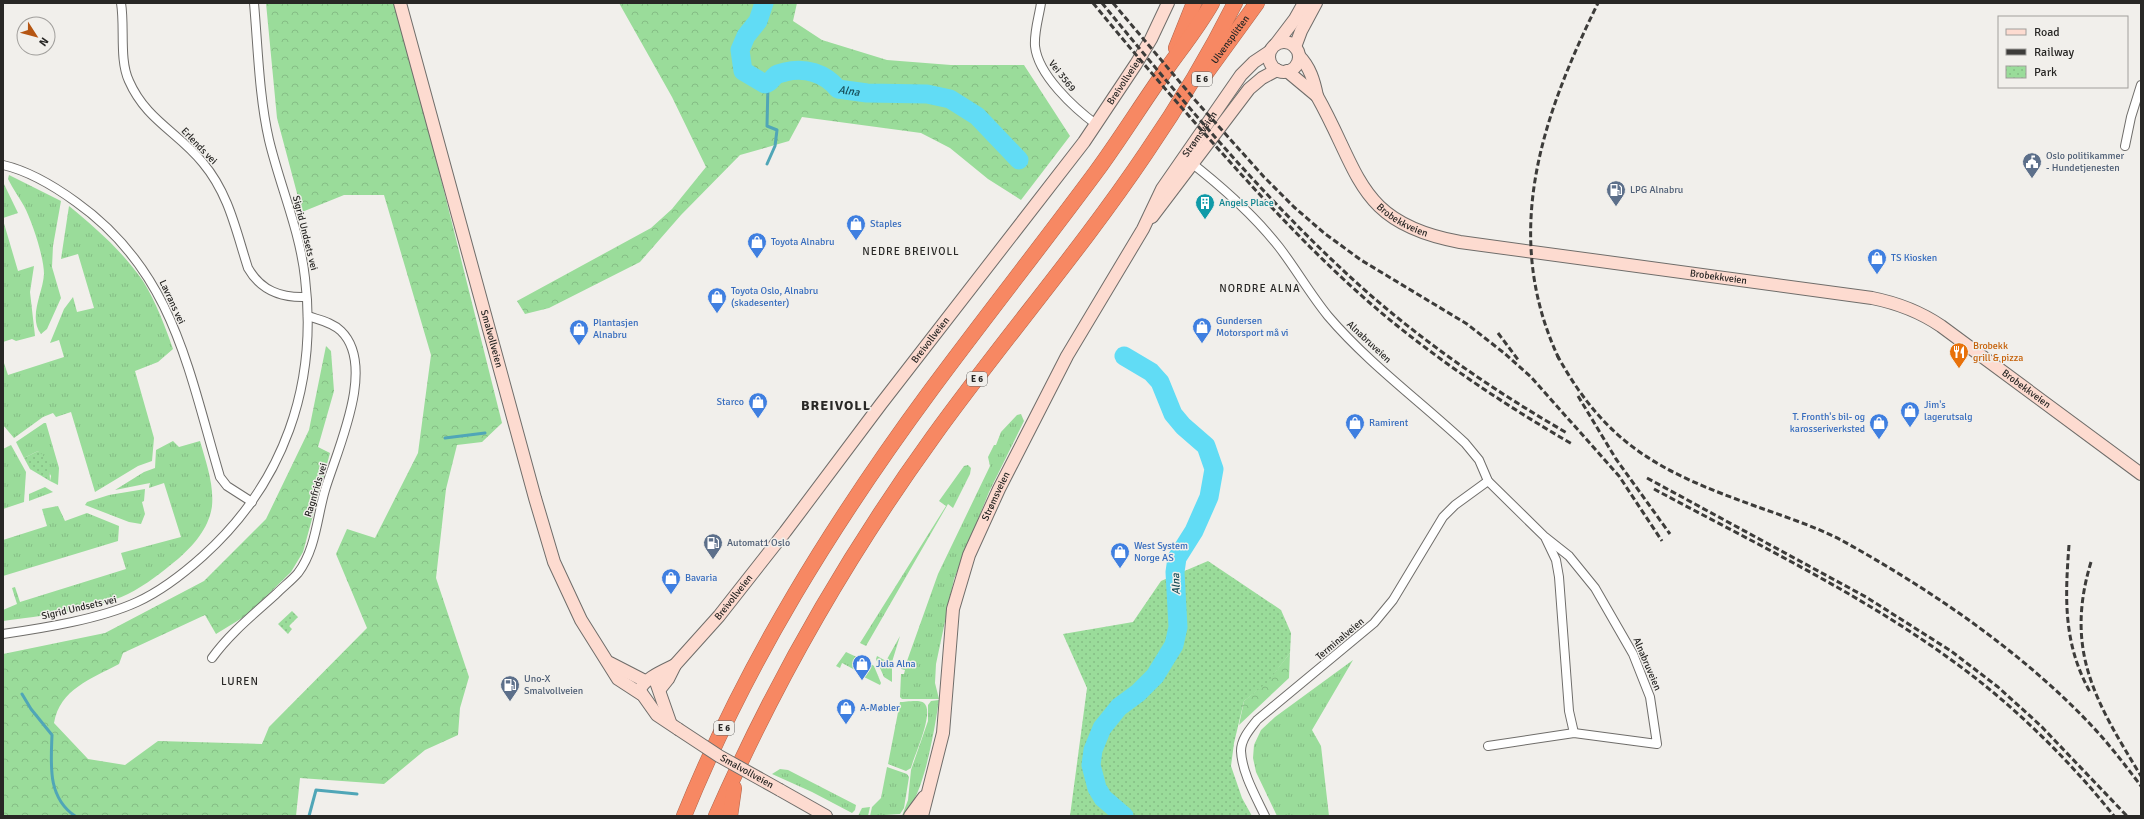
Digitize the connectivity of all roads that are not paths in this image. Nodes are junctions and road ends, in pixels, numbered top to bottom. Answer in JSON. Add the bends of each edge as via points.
{"nodes":[{"id":1,"x":121,"y":3,"type":"edge"},
{"id":2,"x":254,"y":3,"type":"edge"},
{"id":3,"x":400,"y":3,"type":"edge"},
{"id":4,"x":1041,"y":3,"type":"edge"},
{"id":5,"x":1168,"y":3,"type":"edge"},
{"id":6,"x":1194,"y":3,"type":"edge"},
{"id":7,"x":1212,"y":3,"type":"edge"},
{"id":8,"x":1235,"y":3,"type":"edge"},
{"id":9,"x":1257,"y":3,"type":"edge"},
{"id":10,"x":1304,"y":3,"type":"edge"},
{"id":11,"x":1316,"y":3,"type":"edge"},
{"id":12,"x":1272,"y":48,"type":"junction"},
{"id":13,"x":1297,"y":51,"type":"junction"},
{"id":14,"x":1168,"y":67,"type":"junction"},
{"id":15,"x":1282,"y":71,"type":"junction"},
{"id":16,"x":2141,"y":85,"type":"edge"},
{"id":17,"x":1317,"y":96,"type":"junction"},
{"id":18,"x":1097,"y":125,"type":"junction"},
{"id":19,"x":2125,"y":146,"type":"dead end"},
{"id":20,"x":1146,"y":154,"type":"junction"},
{"id":21,"x":1188,"y":160,"type":"junction"},
{"id":22,"x":3,"y":165,"type":"edge"},
{"id":23,"x":306,"y":297,"type":"junction"},
{"id":24,"x":308,"y":316,"type":"junction"},
{"id":25,"x":2141,"y":474,"type":"edge"},
{"id":26,"x":1488,"y":481,"type":"junction"},
{"id":27,"x":252,"y":502,"type":"junction"},
{"id":28,"x":1545,"y":537,"type":"junction"},
{"id":29,"x":3,"y":634,"type":"edge"},
{"id":30,"x":212,"y":658,"type":"dead end"},
{"id":31,"x":610,"y":663,"type":"junction"},
{"id":32,"x":675,"y":665,"type":"junction"},
{"id":33,"x":648,"y":680,"type":"junction"},
{"id":34,"x":659,"y":690,"type":"junction"},
{"id":35,"x":643,"y":696,"type":"junction"},
{"id":36,"x":674,"y":726,"type":"junction"},
{"id":37,"x":1574,"y":733,"type":"junction"},
{"id":38,"x":1488,"y":746,"type":"dead end"},
{"id":39,"x":738,"y":768,"type":"junction"},
{"id":40,"x":928,"y":793,"type":"junction"},
{"id":41,"x":684,"y":816,"type":"edge"},
{"id":42,"x":716,"y":816,"type":"edge"},
{"id":43,"x":730,"y":816,"type":"edge"},
{"id":44,"x":826,"y":816,"type":"edge"},
{"id":45,"x":910,"y":816,"type":"edge"},
{"id":46,"x":922,"y":816,"type":"edge"},
{"id":47,"x":1265,"y":816,"type":"edge"}],
"edges":[{"from":1,"to":23,"type":"street","name":"Erlends vei","via":[[126,72],[139,101],[198,157],[214,177],[226,199],[248,268],[253,276],[281,296]]},
{"from":2,"to":23,"type":"street","name":"Sigrid Undsets vei","via":[[266,119],[302,261]]},
{"from":3,"to":31,"type":"street","name":"Smalvollveien","via":[[554,562],[574,608]]},
{"from":4,"to":18,"type":"street","name":"Vei 3569","via":[[1035,40],[1039,62],[1074,106]]},
{"from":5,"to":18,"type":"street","name":"Breivollveien","via":[[1151,39]]},
{"from":6,"to":14,"type":"highway"},
{"from":7,"to":14,"type":"highway","number":"E 6"},
{"from":8,"to":20,"type":"highway","number":"E 6","via":[[1199,69]]},
{"from":9,"to":20,"type":"highway","name":"Ulvensplitten","number":"E 6"},
{"from":10,"to":12,"type":"street","name":"Strømsveien"},
{"from":11,"to":13,"type":"street","via":[[1301,31]]},
{"from":12,"to":13,"type":"street","via":[[1288,42]]},
{"from":12,"to":15,"type":"street","via":[[1270,63]]},
{"from":12,"to":21,"type":"street","name":"Strømsveien","via":[[1241,75]]},
{"from":13,"to":15,"type":"street","via":[[1294,67]]},
{"from":13,"to":17,"type":"street","name":"Brobekkveien","via":[[1308,66],[1315,82]]},
{"from":14,"to":41,"type":"highway","number":"E 6","via":[[1098,170],[904,427],[828,537],[752,671],[715,745]]},
{"from":15,"to":17,"type":"street","name":"Brobekkveien"},
{"from":15,"to":21,"type":"street","name":"Strømsveien","via":[[1262,78],[1248,88]]},
{"from":16,"to":19,"type":"street"},
{"from":17,"to":25,"type":"street","name":"Brobekkveien","via":[[1362,188],[1385,212],[1413,229],[1460,242],[1872,298],[1901,306],[1928,317],[1941,326]]},
{"from":18,"to":32,"type":"street","name":"Breivollveien","via":[[748,580]]},
{"from":20,"to":39,"type":"highway","number":"E 6","via":[[934,436],[876,519],[807,632]]},
{"from":21,"to":26,"type":"street","name":"Alnabruveien","via":[[1262,228],[1346,335],[1465,443],[1479,460]]},
{"from":21,"to":40,"type":"street","name":"Strømsveien","via":[[1162,189],[1144,226],[1042,401],[998,488],[969,555],[953,609],[946,718],[938,760]]},
{"from":22,"to":27,"type":"street","name":"Lavrans vei","via":[[48,184],[85,208],[112,232],[142,267],[165,307],[175,331],[220,477],[227,486]]},
{"from":23,"to":24,"type":"street","name":"Sigrid Undsets vei"},
{"from":24,"to":27,"type":"street","name":"Sigrid Undsets vei","via":[[305,370],[296,410],[279,457]]},
{"from":24,"to":30,"type":"street","name":"Ragnfrids vei","via":[[335,326],[351,345],[355,364],[354,385],[347,426],[325,489],[313,540],[304,564],[224,641]]},
{"from":26,"to":28,"type":"street","name":"Alnabruveien"},
{"from":26,"to":47,"type":"street","name":"Terminalveien","via":[[1455,505],[1444,517],[1393,600],[1374,623],[1257,720],[1246,735],[1241,751],[1246,772]]},
{"from":27,"to":29,"type":"street","name":"Sigrid Undsets vei","via":[[227,533],[191,567],[157,591],[97,616]]},
{"from":28,"to":37,"type":"street","name":"Alnabruveien","via":[[1556,560],[1559,577],[1569,711]]},
{"from":28,"to":37,"type":"street","name":"Alnabruveien","via":[[1569,556],[1595,588],[1633,654],[1650,697],[1657,744]]},
{"from":31,"to":33,"type":"street","name":"Smalvollveien"},
{"from":31,"to":35,"type":"street","name":"Smalvollveien","via":[[618,679]]},
{"from":32,"to":33,"type":"street","name":"Breivollveien"},
{"from":32,"to":34,"type":"street","name":"Breivollveien"},
{"from":33,"to":34,"type":"street","name":"Smalvollveien","via":[[656,682]]},
{"from":33,"to":35,"type":"street","via":[[640,688]]},
{"from":34,"to":35,"type":"street","via":[[652,699]]},
{"from":34,"to":36,"type":"street","name":"Smalvollveien"},
{"from":35,"to":36,"type":"street","name":"Smalvollveien","via":[[656,715]]},
{"from":36,"to":44,"type":"street","name":"Smalvollveien","bridge":true,"via":[[725,759]]},
{"from":37,"to":38,"type":"street","name":"Alnabruveien"},
{"from":39,"to":42,"type":"highway","number":"E 6"},
{"from":39,"to":43,"type":"highway"},
{"from":40,"to":45,"type":"street","name":"Strømsveien"},
{"from":40,"to":46,"type":"street","name":"Strømsveien"}]}
